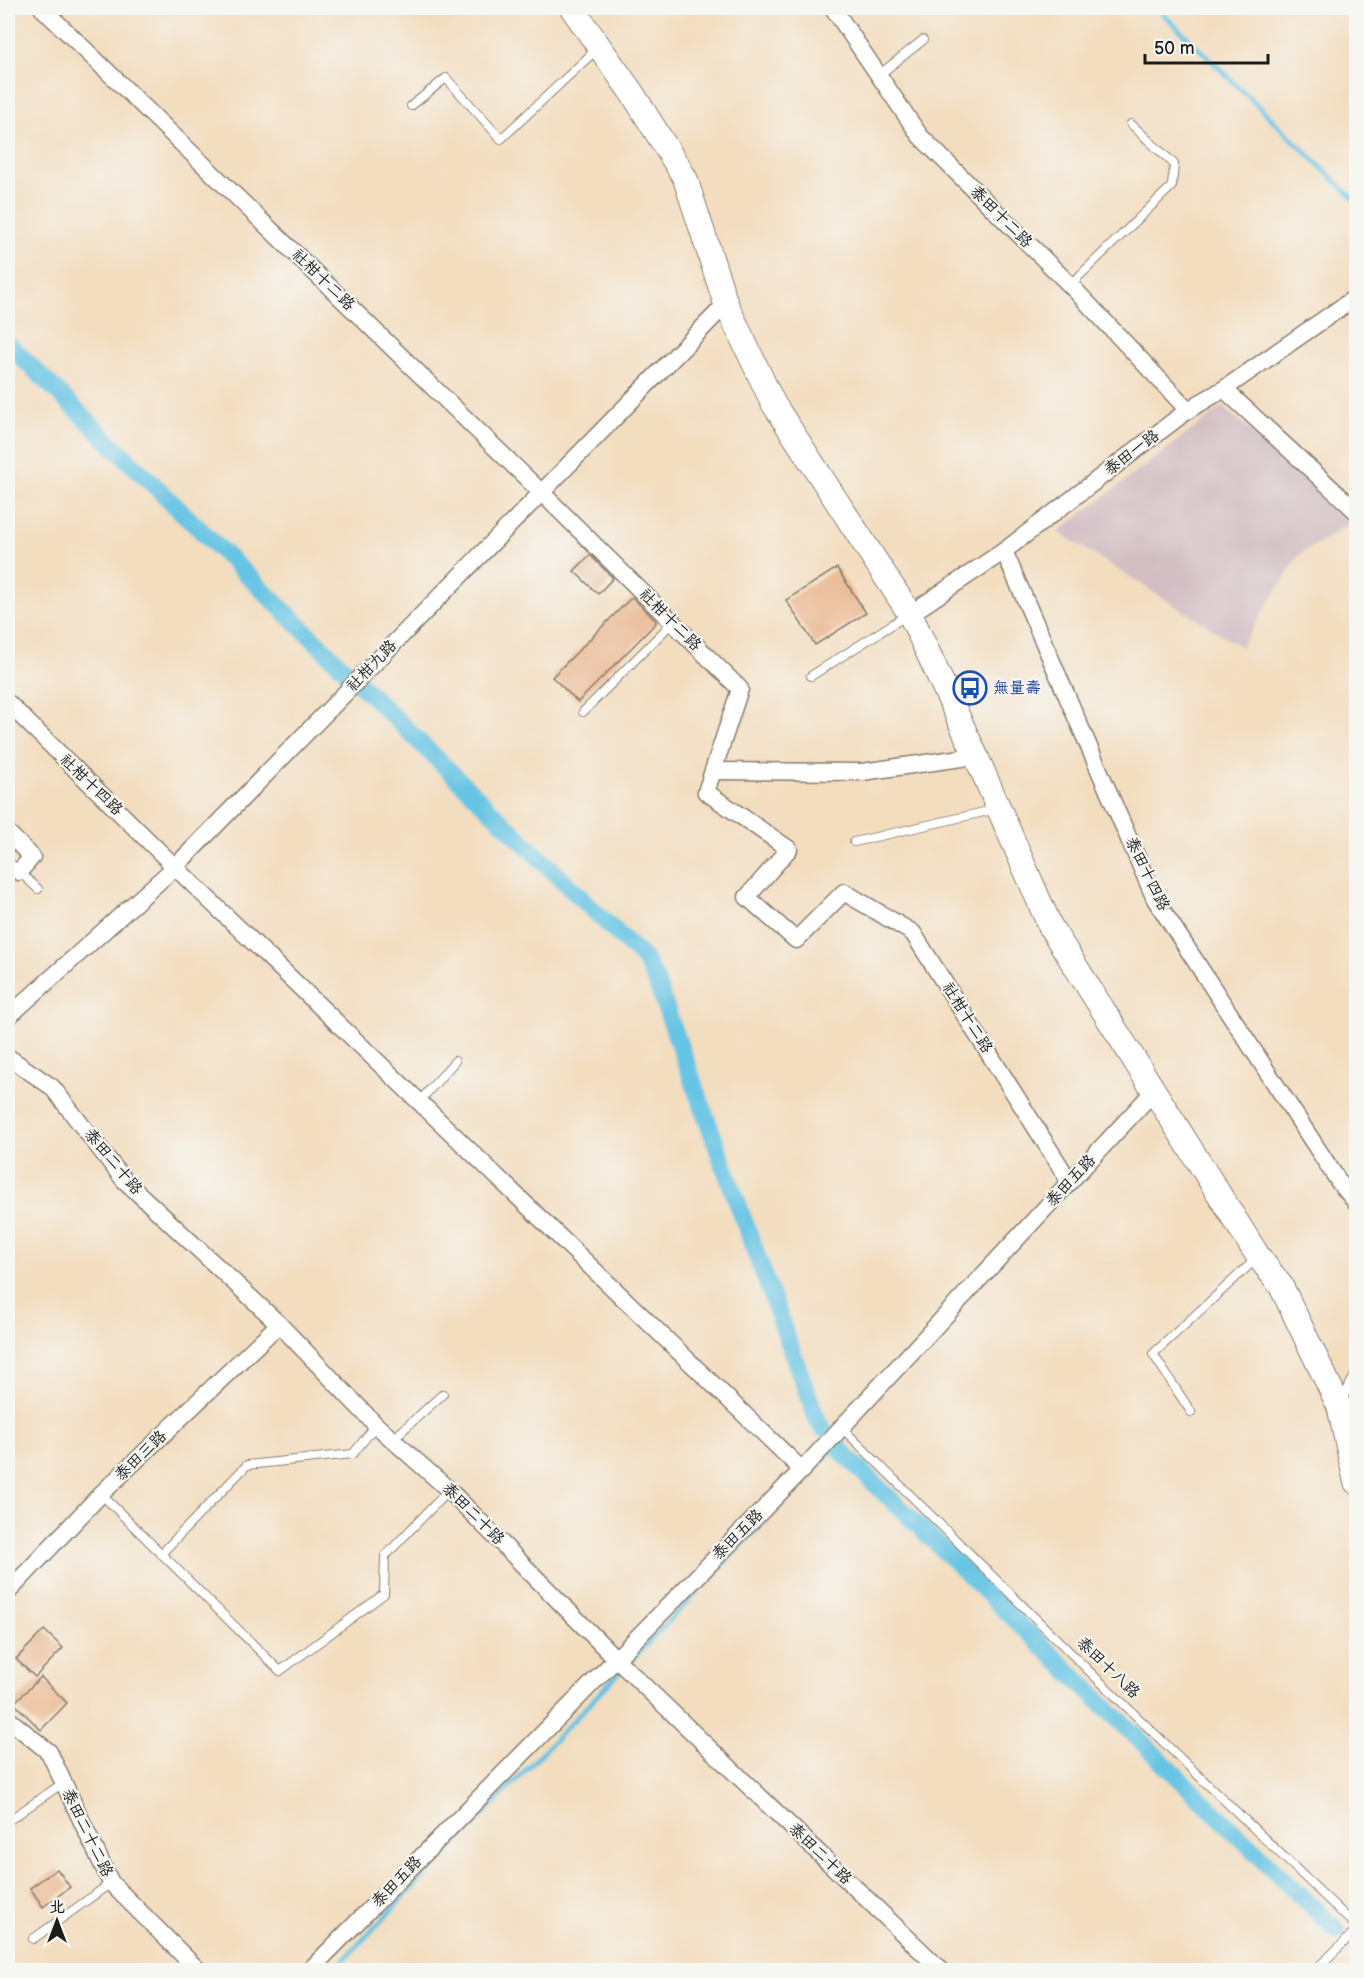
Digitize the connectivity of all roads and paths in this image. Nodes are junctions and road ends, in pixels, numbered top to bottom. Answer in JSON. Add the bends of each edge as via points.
{"nodes":[{"id":1,"x":42,"y":8,"type":"edge"},
{"id":2,"x":572,"y":8,"type":"edge"},
{"id":3,"x":833,"y":8,"type":"edge"},
{"id":4,"x":923,"y":40,"type":"dead end"},
{"id":5,"x":600,"y":47,"type":"junction"},
{"id":6,"x":879,"y":75,"type":"junction"},
{"id":7,"x":411,"y":106,"type":"dead end"},
{"id":8,"x":1131,"y":124,"type":"dead end"},
{"id":9,"x":1070,"y":285,"type":"junction"},
{"id":10,"x":1356,"y":297,"type":"edge"},
{"id":11,"x":726,"y":304,"type":"junction"},
{"id":12,"x":1224,"y":389,"type":"junction"},
{"id":13,"x":1188,"y":411,"type":"junction"},
{"id":14,"x":542,"y":493,"type":"junction"},
{"id":15,"x":1356,"y":511,"type":"edge"},
{"id":16,"x":1004,"y":551,"type":"junction"},
{"id":17,"x":910,"y":614,"type":"junction"},
{"id":18,"x":673,"y":622,"type":"junction"},
{"id":19,"x":811,"y":675,"type":"dead end"},
{"id":20,"x":8,"y":703,"type":"edge"},
{"id":21,"x":584,"y":712,"type":"dead end"},
{"id":22,"x":976,"y":756,"type":"junction"},
{"id":23,"x":713,"y":771,"type":"junction"},
{"id":24,"x":999,"y":808,"type":"junction"},
{"id":25,"x":8,"y":833,"type":"edge"},
{"id":26,"x":855,"y":842,"type":"dead end"},
{"id":27,"x":13,"y":866,"type":"edge"},
{"id":28,"x":175,"y":867,"type":"junction"},
{"id":29,"x":38,"y":889,"type":"dead end"},
{"id":30,"x":8,"y":1017,"type":"edge"},
{"id":31,"x":8,"y":1057,"type":"edge"},
{"id":32,"x":456,"y":1061,"type":"dead end"},
{"id":33,"x":1155,"y":1090,"type":"junction"},
{"id":34,"x":419,"y":1102,"type":"junction"},
{"id":35,"x":1070,"y":1182,"type":"junction"},
{"id":36,"x":1356,"y":1202,"type":"edge"},
{"id":37,"x":1258,"y":1256,"type":"junction"},
{"id":38,"x":279,"y":1324,"type":"junction"},
{"id":39,"x":1356,"y":1373,"type":"edge"},
{"id":40,"x":443,"y":1394,"type":"dead end"},
{"id":41,"x":1340,"y":1406,"type":"junction"},
{"id":42,"x":1191,"y":1412,"type":"dead end"},
{"id":43,"x":376,"y":1425,"type":"junction"},
{"id":44,"x":842,"y":1428,"type":"junction"},
{"id":45,"x":393,"y":1439,"type":"junction"},
{"id":46,"x":802,"y":1470,"type":"junction"},
{"id":47,"x":1356,"y":1482,"type":"edge"},
{"id":48,"x":449,"y":1490,"type":"junction"},
{"id":49,"x":100,"y":1494,"type":"junction"},
{"id":50,"x":161,"y":1554,"type":"junction"},
{"id":51,"x":8,"y":1592,"type":"edge"},
{"id":52,"x":616,"y":1659,"type":"junction"},
{"id":53,"x":8,"y":1719,"type":"edge"},
{"id":54,"x":63,"y":1783,"type":"junction"},
{"id":55,"x":8,"y":1821,"type":"edge"},
{"id":56,"x":111,"y":1883,"type":"junction"},
{"id":57,"x":1356,"y":1929,"type":"edge"},
{"id":58,"x":33,"y":1940,"type":"dead end"},
{"id":59,"x":198,"y":1971,"type":"edge"},
{"id":60,"x":310,"y":1971,"type":"edge"},
{"id":61,"x":941,"y":1971,"type":"edge"},
{"id":62,"x":1315,"y":1971,"type":"edge"}],
"edges":[{"from":1,"to":14,"type":"street","name":"社柑十二路"},
{"from":2,"to":5,"type":"street"},
{"from":3,"to":6,"type":"street","name":"泰田十二路"},
{"from":4,"to":6,"type":"lane"},
{"from":5,"to":7,"type":"lane","via":[[501,139],[446,78]]},
{"from":5,"to":11,"type":"street","via":[[685,178]]},
{"from":6,"to":9,"type":"street","name":"泰田十二路","via":[[920,136]]},
{"from":8,"to":9,"type":"lane","via":[[1174,164],[1172,186]]},
{"from":9,"to":13,"type":"street","name":"泰田十二路"},
{"from":10,"to":12,"type":"street","name":"泰田一路"},
{"from":11,"to":14,"type":"street","name":"社柑九路"},
{"from":11,"to":17,"type":"street","via":[[773,403]]},
{"from":12,"to":13,"type":"street","name":"泰田一路"},
{"from":12,"to":15,"type":"street"},
{"from":13,"to":16,"type":"street","name":"泰田一路"},
{"from":14,"to":18,"type":"street","name":"社柑十二路"},
{"from":14,"to":28,"type":"street","name":"社柑九路"},
{"from":16,"to":17,"type":"street","name":"泰田一路"},
{"from":16,"to":36,"type":"street","name":"泰田十四路","via":[[1155,899],[1339,1182]]},
{"from":17,"to":19,"type":"lane"},
{"from":17,"to":22,"type":"street"},
{"from":18,"to":21,"type":"lane"},
{"from":18,"to":23,"type":"street","name":"社柑十二路","via":[[740,689]]},
{"from":20,"to":28,"type":"street","name":"社柑十四路"},
{"from":22,"to":23,"type":"street","via":[[862,772]]},
{"from":22,"to":24,"type":"street"},
{"from":23,"to":35,"type":"street","name":"社柑十二路","via":[[706,792],[789,849],[747,897],[796,940],[844,892],[913,933]]},
{"from":24,"to":26,"type":"lane"},
{"from":24,"to":33,"type":"street","via":[[1050,926]]},
{"from":25,"to":27,"type":"street","via":[[32,857]]},
{"from":27,"to":29,"type":"lane"},
{"from":28,"to":30,"type":"street","name":"社柑九路"},
{"from":28,"to":34,"type":"street","name":"社柑十四路"},
{"from":31,"to":38,"type":"street","name":"泰田二十路","via":[[52,1087],[124,1180]]},
{"from":32,"to":34,"type":"lane"},
{"from":33,"to":35,"type":"street","name":"泰田五路"},
{"from":33,"to":37,"type":"street"},
{"from":34,"to":46,"type":"street","name":"社柑十四路"},
{"from":35,"to":44,"type":"street","name":"泰田五路"},
{"from":37,"to":41,"type":"street","via":[[1281,1286]]},
{"from":37,"to":42,"type":"lane","via":[[1153,1354]]},
{"from":38,"to":43,"type":"street","name":"泰田二十路"},
{"from":38,"to":49,"type":"street","name":"泰田三路"},
{"from":39,"to":41,"type":"lane"},
{"from":40,"to":45,"type":"lane"},
{"from":41,"to":47,"type":"street"},
{"from":43,"to":45,"type":"street","name":"泰田二十路"},
{"from":43,"to":50,"type":"lane","via":[[353,1454],[247,1465]]},
{"from":44,"to":46,"type":"street","name":"泰田五路"},
{"from":44,"to":57,"type":"lane","name":"泰田十八路"},
{"from":45,"to":48,"type":"street","name":"泰田二十路"},
{"from":46,"to":52,"type":"street","name":"泰田五路"},
{"from":48,"to":50,"type":"lane","via":[[385,1556],[384,1594],[280,1671]]},
{"from":48,"to":52,"type":"street","name":"泰田二十路"},
{"from":49,"to":50,"type":"lane"},
{"from":49,"to":51,"type":"street","name":"泰田三路"},
{"from":52,"to":60,"type":"street","name":"泰田五路"},
{"from":52,"to":61,"type":"street","name":"泰田二十路"},
{"from":53,"to":54,"type":"street","name":"泰田二十二路","via":[[49,1752]]},
{"from":54,"to":55,"type":"lane"},
{"from":54,"to":56,"type":"street","name":"泰田二十二路"},
{"from":56,"to":58,"type":"lane"},
{"from":56,"to":59,"type":"street","name":"泰田二十二路"},
{"from":57,"to":62,"type":"lane"}]}
